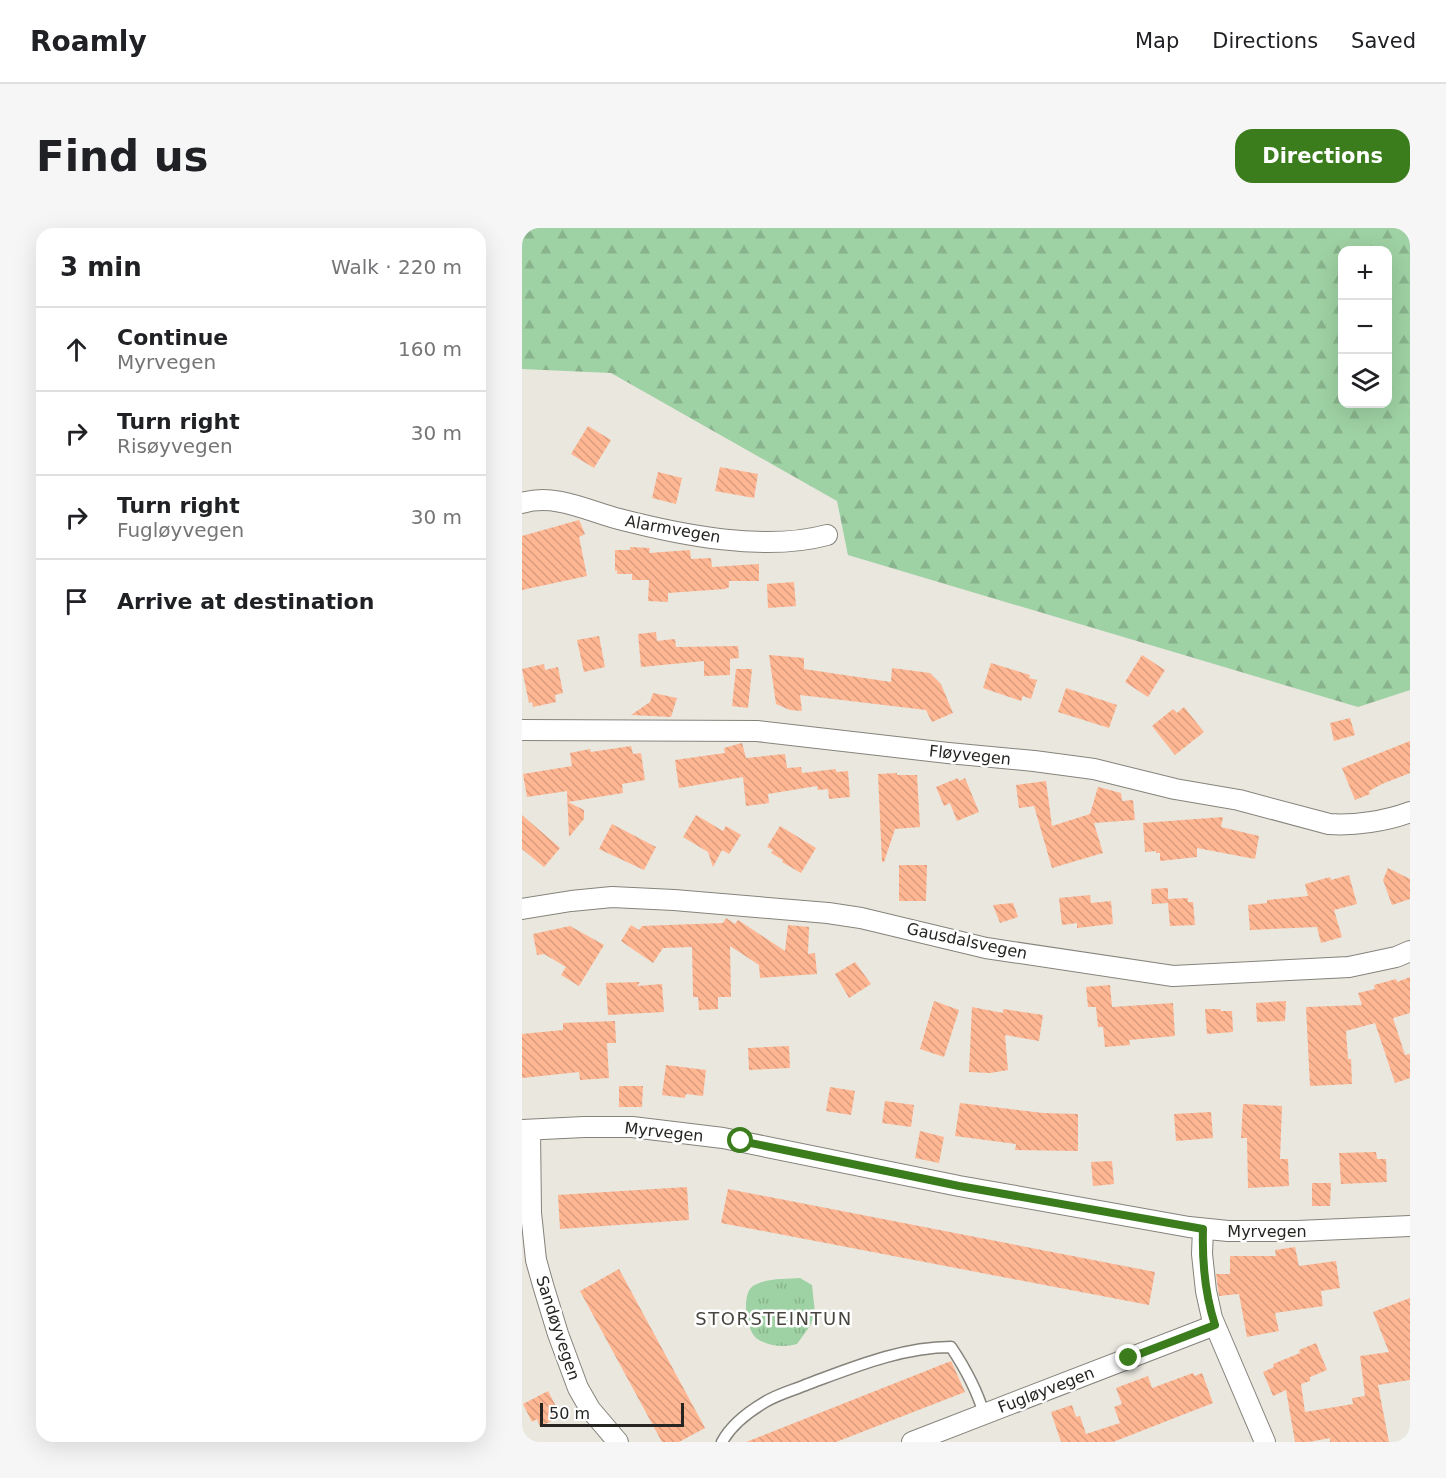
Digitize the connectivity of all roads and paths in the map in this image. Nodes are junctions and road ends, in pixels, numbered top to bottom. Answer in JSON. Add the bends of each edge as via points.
{"nodes":[{"id":1,"x":522,"y":503,"type":"edge"},
{"id":2,"x":827,"y":535,"type":"dead end"},
{"id":3,"x":522,"y":730,"type":"edge"},
{"id":4,"x":1410,"y":812,"type":"edge"},
{"id":5,"x":522,"y":909,"type":"edge"},
{"id":6,"x":1410,"y":951,"type":"edge"},
{"id":7,"x":526,"y":1130,"type":"edge"},
{"id":8,"x":1410,"y":1226,"type":"edge"},
{"id":9,"x":1203,"y":1229,"type":"junction"},
{"id":10,"x":1215,"y":1325,"type":"junction"},
{"id":11,"x":988,"y":1391,"type":"dead end"},
{"id":12,"x":982,"y":1407,"type":"junction"},
{"id":13,"x":618,"y":1442,"type":"edge"},
{"id":14,"x":722,"y":1442,"type":"edge"},
{"id":15,"x":912,"y":1442,"type":"edge"},
{"id":16,"x":1265,"y":1442,"type":"edge"}],
"edges":[{"from":1,"to":2,"type":"street","name":"Alarmvegen","via":[[560,501],[640,524],[731,539],[787,542]]},
{"from":3,"to":4,"type":"street","name":"Fløyvegen","via":[[767,732],[1094,769],[1329,824]]},
{"from":5,"to":6,"type":"street","name":"Gausdalsvegen","via":[[612,897],[828,913],[987,948],[1173,976],[1348,967]]},
{"from":7,"to":9,"type":"street","name":"Myrvegen","via":[[633,1127],[723,1138],[959,1186]]},
{"from":7,"to":13,"type":"street","name":"Sandøyvegen","via":[[531,1213],[543,1285],[578,1388]]},
{"from":8,"to":9,"type":"street","name":"Myrvegen","via":[[1298,1231]]},
{"from":9,"to":10,"type":"street","via":[[1206,1291]]},
{"from":10,"to":12,"type":"street","name":"Fugløyvegen"},
{"from":10,"to":16,"type":"street"},
{"from":11,"to":12,"type":"lane"},
{"from":12,"to":14,"type":"lane","via":[[964,1365],[951,1347],[931,1347],[842,1371],[766,1401],[729,1428]]},
{"from":12,"to":15,"type":"street","name":"Fugløyvegen"}]}
